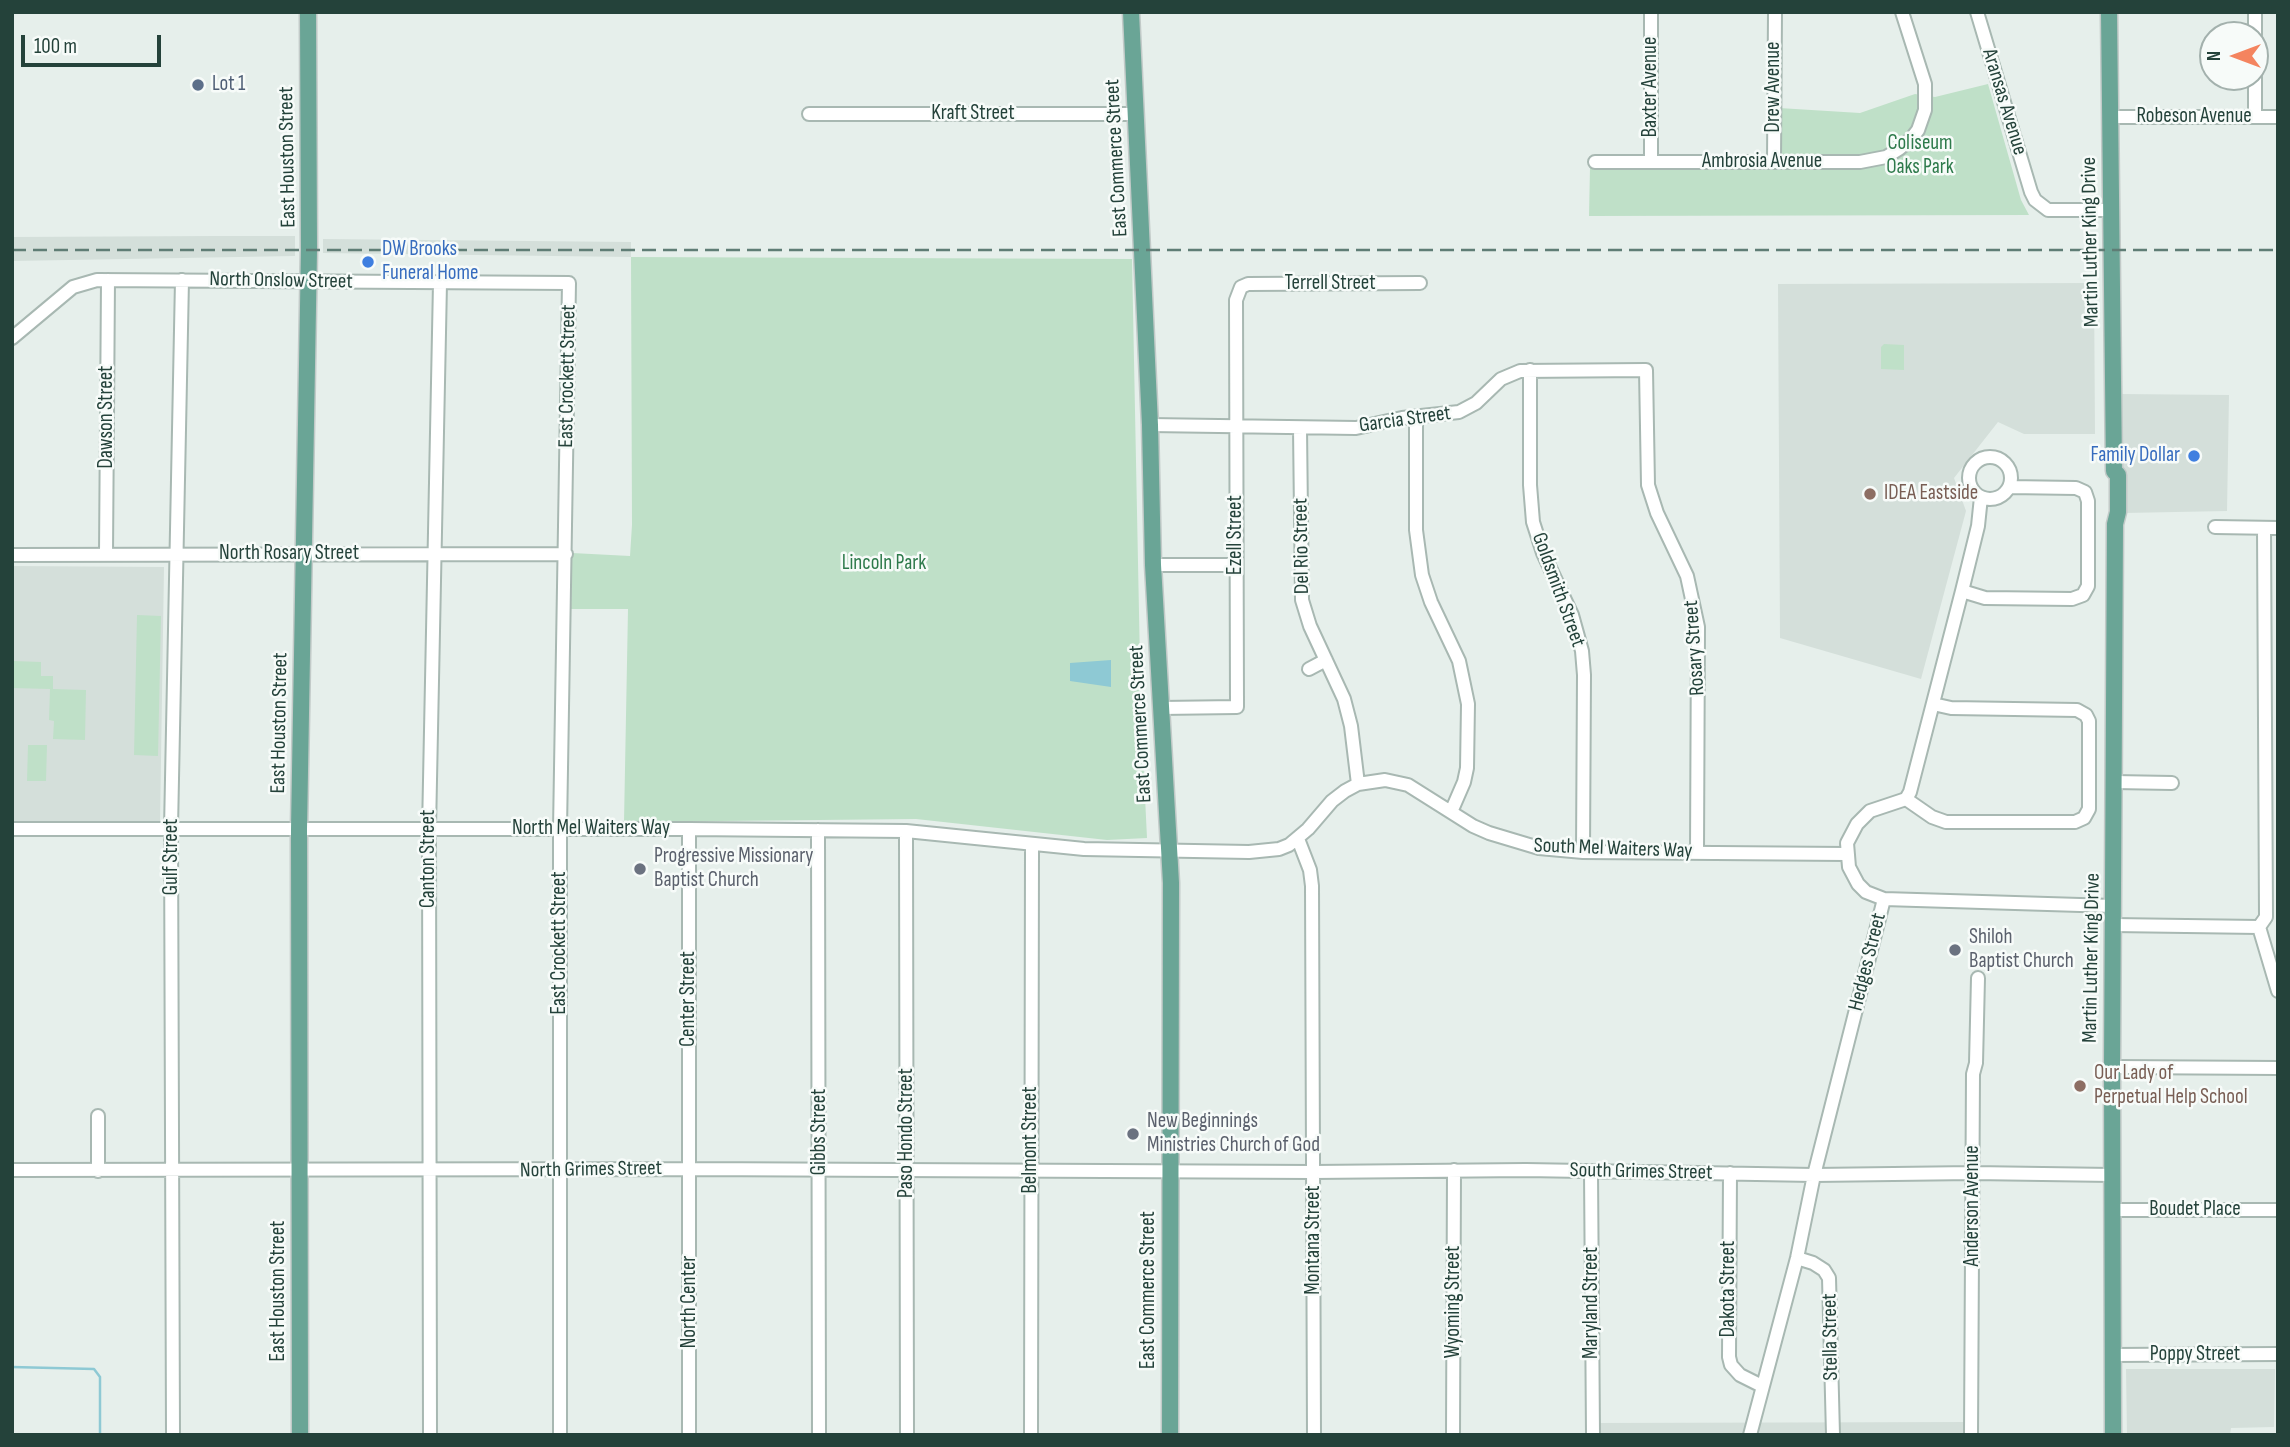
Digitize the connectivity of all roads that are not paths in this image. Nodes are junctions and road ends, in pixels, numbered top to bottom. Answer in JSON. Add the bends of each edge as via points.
{"nodes":[{"id":1,"x":308,"y":12,"type":"edge"},
{"id":2,"x":1131,"y":12,"type":"edge"},
{"id":3,"x":1651,"y":12,"type":"edge"},
{"id":4,"x":1774,"y":12,"type":"edge"},
{"id":5,"x":1902,"y":12,"type":"edge"},
{"id":6,"x":1977,"y":12,"type":"edge"},
{"id":7,"x":2109,"y":12,"type":"edge"},
{"id":8,"x":2255,"y":91,"type":"edge"},
{"id":9,"x":809,"y":114,"type":"dead end"},
{"id":10,"x":1137,"y":114,"type":"junction"},
{"id":11,"x":2110,"y":117,"type":"junction"},
{"id":12,"x":2255,"y":117,"type":"junction"},
{"id":13,"x":2278,"y":117,"type":"edge"},
{"id":14,"x":1595,"y":162,"type":"dead end"},
{"id":15,"x":1651,"y":162,"type":"junction"},
{"id":16,"x":1774,"y":162,"type":"junction"},
{"id":17,"x":2111,"y":210,"type":"junction"},
{"id":18,"x":108,"y":280,"type":"junction"},
{"id":19,"x":182,"y":280,"type":"junction"},
{"id":20,"x":309,"y":281,"type":"junction"},
{"id":21,"x":440,"y":283,"type":"junction"},
{"id":22,"x":569,"y":283,"type":"joint"},
{"id":23,"x":1420,"y":283,"type":"dead end"},
{"id":24,"x":1241,"y":288,"type":"joint"},
{"id":25,"x":12,"y":338,"type":"edge"},
{"id":26,"x":1531,"y":370,"type":"junction"},
{"id":27,"x":1646,"y":370,"type":"joint"},
{"id":28,"x":1416,"y":417,"type":"junction"},
{"id":29,"x":1150,"y":425,"type":"junction"},
{"id":30,"x":1236,"y":425,"type":"junction"},
{"id":31,"x":1300,"y":428,"type":"junction"},
{"id":32,"x":2009,"y":487,"type":"junction"},
{"id":33,"x":1981,"y":497,"type":"junction"},
{"id":34,"x":2216,"y":527,"type":"dead end"},
{"id":35,"x":2264,"y":528,"type":"junction"},
{"id":36,"x":2278,"y":528,"type":"edge"},
{"id":37,"x":176,"y":553,"type":"junction"},
{"id":38,"x":106,"y":554,"type":"junction"},
{"id":39,"x":304,"y":554,"type":"junction"},
{"id":40,"x":435,"y":554,"type":"junction"},
{"id":41,"x":566,"y":554,"type":"junction"},
{"id":42,"x":12,"y":555,"type":"edge"},
{"id":43,"x":1153,"y":565,"type":"junction"},
{"id":44,"x":1236,"y":565,"type":"junction"},
{"id":45,"x":1962,"y":591,"type":"junction"},
{"id":46,"x":1326,"y":660,"type":"junction"},
{"id":47,"x":1309,"y":669,"type":"dead end"},
{"id":48,"x":1933,"y":704,"type":"junction"},
{"id":49,"x":1161,"y":708,"type":"junction"},
{"id":50,"x":2115,"y":782,"type":"junction"},
{"id":51,"x":2172,"y":783,"type":"dead end"},
{"id":52,"x":1358,"y":784,"type":"junction"},
{"id":53,"x":1906,"y":799,"type":"junction"},
{"id":54,"x":2272,"y":805,"type":"edge"},
{"id":55,"x":1451,"y":812,"type":"junction"},
{"id":56,"x":12,"y":829,"type":"edge"},
{"id":57,"x":172,"y":829,"type":"junction"},
{"id":58,"x":299,"y":829,"type":"junction"},
{"id":59,"x":560,"y":829,"type":"junction"},
{"id":60,"x":689,"y":829,"type":"junction"},
{"id":61,"x":429,"y":830,"type":"junction"},
{"id":62,"x":818,"y":830,"type":"junction"},
{"id":63,"x":906,"y":831,"type":"junction"},
{"id":64,"x":1298,"y":839,"type":"junction"},
{"id":65,"x":1032,"y":845,"type":"junction"},
{"id":66,"x":1169,"y":851,"type":"junction"},
{"id":67,"x":1583,"y":852,"type":"junction"},
{"id":68,"x":1697,"y":852,"type":"junction"},
{"id":69,"x":1847,"y":854,"type":"junction"},
{"id":70,"x":1884,"y":899,"type":"junction"},
{"id":71,"x":2113,"y":906,"type":"junction"},
{"id":72,"x":2113,"y":925,"type":"junction"},
{"id":73,"x":2259,"y":927,"type":"junction"},
{"id":74,"x":1978,"y":978,"type":"dead end"},
{"id":75,"x":2278,"y":992,"type":"edge"},
{"id":76,"x":2112,"y":1067,"type":"junction"},
{"id":77,"x":2278,"y":1068,"type":"edge"},
{"id":78,"x":98,"y":1116,"type":"dead end"},
{"id":79,"x":690,"y":1169,"type":"junction"},
{"id":80,"x":820,"y":1169,"type":"junction"},
{"id":81,"x":907,"y":1169,"type":"junction"},
{"id":82,"x":12,"y":1170,"type":"edge"},
{"id":83,"x":299,"y":1170,"type":"junction"},
{"id":84,"x":560,"y":1170,"type":"junction"},
{"id":85,"x":1031,"y":1170,"type":"junction"},
{"id":86,"x":1454,"y":1170,"type":"junction"},
{"id":87,"x":98,"y":1171,"type":"junction"},
{"id":88,"x":172,"y":1171,"type":"junction"},
{"id":89,"x":429,"y":1171,"type":"junction"},
{"id":90,"x":1170,"y":1172,"type":"junction"},
{"id":91,"x":1313,"y":1172,"type":"junction"},
{"id":92,"x":1591,"y":1172,"type":"junction"},
{"id":93,"x":1730,"y":1173,"type":"junction"},
{"id":94,"x":1973,"y":1173,"type":"junction"},
{"id":95,"x":1814,"y":1175,"type":"junction"},
{"id":96,"x":2112,"y":1175,"type":"junction"},
{"id":97,"x":2112,"y":1210,"type":"junction"},
{"id":98,"x":2278,"y":1210,"type":"edge"},
{"id":99,"x":1797,"y":1258,"type":"junction"},
{"id":100,"x":2278,"y":1354,"type":"edge"},
{"id":101,"x":2112,"y":1355,"type":"junction"},
{"id":102,"x":1762,"y":1386,"type":"junction"},
{"id":103,"x":173,"y":1435,"type":"edge"},
{"id":104,"x":300,"y":1435,"type":"edge"},
{"id":105,"x":430,"y":1435,"type":"edge"},
{"id":106,"x":560,"y":1435,"type":"edge"},
{"id":107,"x":689,"y":1435,"type":"edge"},
{"id":108,"x":820,"y":1435,"type":"edge"},
{"id":109,"x":907,"y":1435,"type":"edge"},
{"id":110,"x":1031,"y":1435,"type":"edge"},
{"id":111,"x":1170,"y":1435,"type":"edge"},
{"id":112,"x":1314,"y":1435,"type":"edge"},
{"id":113,"x":1453,"y":1435,"type":"edge"},
{"id":114,"x":1593,"y":1435,"type":"edge"},
{"id":115,"x":1750,"y":1435,"type":"edge"},
{"id":116,"x":1833,"y":1435,"type":"edge"},
{"id":117,"x":1971,"y":1435,"type":"edge"},
{"id":118,"x":2113,"y":1435,"type":"edge"}],
"edges":[{"from":1,"to":20,"type":"main road","name":"East Houston Street"},
{"from":2,"to":10,"type":"main road","name":"East Commerce Street"},
{"from":3,"to":15,"type":"street","name":"Baxter Avenue"},
{"from":4,"to":16,"type":"street","name":"Drew Avenue"},
{"from":5,"to":16,"type":"street","name":"Ambrosia Avenue","via":[[1926,96],[1918,130],[1886,157]]},
{"from":6,"to":17,"type":"street","name":"Aransas Avenue","via":[[2035,200],[2048,210]]},
{"from":7,"to":11,"type":"main road","name":"Martin Luther King Drive"},
{"from":8,"to":12,"type":"street"},
{"from":9,"to":10,"type":"street","name":"Kraft Street"},
{"from":10,"to":29,"type":"main road","name":"East Commerce Street"},
{"from":11,"to":12,"type":"street","name":"Robeson Avenue"},
{"from":11,"to":17,"type":"main road","name":"Martin Luther King Drive"},
{"from":12,"to":13,"type":"street","name":"Robeson Avenue"},
{"from":14,"to":15,"type":"street","name":"Ambrosia Avenue"},
{"from":15,"to":16,"type":"street","name":"Ambrosia Avenue"},
{"from":17,"to":50,"type":"main road","name":"Martin Luther King Drive","via":[[2114,471],[2118,475]]},
{"from":18,"to":19,"type":"street","name":"North Onslow Street"},
{"from":18,"to":25,"type":"street","name":"North Onslow Street","via":[[72,287]]},
{"from":18,"to":38,"type":"street","name":"Dawson Street"},
{"from":19,"to":20,"type":"street","name":"North Onslow Street"},
{"from":19,"to":37,"type":"street","name":"Gulf Street"},
{"from":20,"to":21,"type":"street","name":"North Onslow Street"},
{"from":20,"to":39,"type":"main road","name":"East Houston Street"},
{"from":21,"to":22,"type":"street","name":"North Onslow Street"},
{"from":21,"to":40,"type":"street","name":"Canton Street"},
{"from":22,"to":41,"type":"street","name":"East Crockett Street"},
{"from":23,"to":24,"type":"street","name":"Terrell Street","via":[[1248,284]]},
{"from":24,"to":30,"type":"street","name":"Ezell Street","via":[[1237,300]]},
{"from":26,"to":27,"type":"street","name":"Garcia Street"},
{"from":26,"to":28,"type":"street","name":"Garcia Street","via":[[1501,379],[1459,412]]},
{"from":26,"to":67,"type":"street","name":"Goldsmith Street","via":[[1533,522],[1582,651]]},
{"from":27,"to":68,"type":"street","name":"Rosary Street","via":[[1648,485],[1687,576],[1696,610]]},
{"from":28,"to":31,"type":"street","name":"Garcia Street","via":[[1356,428]]},
{"from":28,"to":55,"type":"street","via":[[1416,530],[1422,575],[1460,661],[1468,704],[1467,768]]},
{"from":29,"to":30,"type":"street","name":"Garcia Street"},
{"from":29,"to":43,"type":"main road","name":"East Commerce Street"},
{"from":30,"to":31,"type":"street","name":"Garcia Street"},
{"from":30,"to":44,"type":"street","name":"Ezell Street"},
{"from":31,"to":46,"type":"street","name":"Del Rio Street","via":[[1302,600]]},
{"from":32,"to":33,"type":"street","via":[[1997,498]]},
{"from":32,"to":33,"type":"street","via":[[2011,477],[2005,462],[1984,457],[1975,463],[1969,478]]},
{"from":32,"to":45,"type":"street","via":[[2085,492],[2088,586],[2083,595],[2072,598],[1985,598]]},
{"from":33,"to":45,"type":"street"},
{"from":34,"to":35,"type":"street"},
{"from":35,"to":36,"type":"street"},
{"from":35,"to":54,"type":"street"},
{"from":37,"to":38,"type":"street","name":"North Rosary Street"},
{"from":37,"to":39,"type":"street","name":"North Rosary Street"},
{"from":37,"to":57,"type":"street","name":"Gulf Street"},
{"from":38,"to":42,"type":"street","name":"North Rosary Street"},
{"from":39,"to":40,"type":"street","name":"North Rosary Street"},
{"from":39,"to":58,"type":"main road","name":"East Houston Street"},
{"from":40,"to":41,"type":"street","name":"North Rosary Street"},
{"from":40,"to":61,"type":"street","name":"Canton Street"},
{"from":41,"to":59,"type":"street","name":"East Crockett Street"},
{"from":43,"to":44,"type":"street"},
{"from":43,"to":49,"type":"main road","name":"East Commerce Street"},
{"from":44,"to":49,"type":"street","name":"Ezell Street","via":[[1237,707]]},
{"from":45,"to":48,"type":"street"},
{"from":46,"to":47,"type":"street"},
{"from":46,"to":52,"type":"street","name":"Del Rio Street","via":[[1351,726]]},
{"from":48,"to":53,"type":"street"},
{"from":48,"to":53,"type":"street","via":[[2077,710],[2086,715],[2089,809],[2075,822],[1946,822]]},
{"from":49,"to":66,"type":"main road","name":"East Commerce Street"},
{"from":50,"to":51,"type":"street"},
{"from":50,"to":71,"type":"main road","name":"Martin Luther King Drive"},
{"from":52,"to":55,"type":"street","name":"South Mel Waiters Way","via":[[1385,780],[1408,785]]},
{"from":52,"to":64,"type":"street","via":[[1332,801]]},
{"from":53,"to":69,"type":"street","via":[[1864,816],[1851,833]]},
{"from":54,"to":73,"type":"street","via":[[2266,917]]},
{"from":55,"to":67,"type":"street","name":"South Mel Waiters Way","via":[[1520,844]]},
{"from":56,"to":57,"type":"street","name":"North Mel Waiters Way"},
{"from":57,"to":58,"type":"street","name":"North Mel Waiters Way"},
{"from":57,"to":88,"type":"street","name":"Gulf Street"},
{"from":58,"to":61,"type":"street","name":"North Mel Waiters Way"},
{"from":58,"to":83,"type":"main road","name":"East Houston Street"},
{"from":59,"to":60,"type":"street","name":"North Mel Waiters Way"},
{"from":59,"to":61,"type":"street","name":"North Mel Waiters Way"},
{"from":59,"to":84,"type":"street","name":"East Crockett Street"},
{"from":60,"to":62,"type":"street","name":"North Mel Waiters Way"},
{"from":60,"to":79,"type":"street","name":"Center Street"},
{"from":61,"to":89,"type":"street","name":"Canton Street"},
{"from":62,"to":63,"type":"street","name":"North Mel Waiters Way"},
{"from":62,"to":80,"type":"street","name":"Gibbs Street"},
{"from":63,"to":65,"type":"street","name":"North Mel Waiters Way"},
{"from":63,"to":81,"type":"street","name":"Paso Hondo Street"},
{"from":64,"to":66,"type":"street","via":[[1266,851]]},
{"from":64,"to":91,"type":"street","name":"Montana Street","via":[[1312,886]]},
{"from":65,"to":66,"type":"street","name":"North Mel Waiters Way"},
{"from":65,"to":85,"type":"street","name":"Belmont Street"},
{"from":66,"to":90,"type":"main road","name":"East Commerce Street"},
{"from":67,"to":68,"type":"street","name":"South Mel Waiters Way"},
{"from":68,"to":69,"type":"street","name":"South Mel Waiters Way"},
{"from":69,"to":70,"type":"street","name":"Hedges Street","via":[[1858,884]]},
{"from":70,"to":71,"type":"street"},
{"from":70,"to":95,"type":"street","name":"Hedges Street"},
{"from":71,"to":72,"type":"main road","name":"Martin Luther King Drive"},
{"from":72,"to":73,"type":"street"},
{"from":72,"to":76,"type":"main road","name":"Martin Luther King Drive"},
{"from":73,"to":75,"type":"street"},
{"from":74,"to":94,"type":"street","name":"Anderson Avenue"},
{"from":76,"to":77,"type":"street"},
{"from":76,"to":96,"type":"main road","name":"Martin Luther King Drive"},
{"from":78,"to":87,"type":"street"},
{"from":79,"to":80,"type":"street","name":"North Grimes Street"},
{"from":79,"to":84,"type":"street","name":"North Grimes Street"},
{"from":79,"to":107,"type":"street","name":"North Center"},
{"from":80,"to":81,"type":"street","name":"North Grimes Street"},
{"from":80,"to":108,"type":"street","name":"Gibbs Street"},
{"from":81,"to":85,"type":"street","name":"North Grimes Street"},
{"from":81,"to":109,"type":"street","name":"Paso Hondo Street"},
{"from":82,"to":87,"type":"street","name":"North Grimes Street"},
{"from":83,"to":88,"type":"street","name":"North Grimes Street"},
{"from":83,"to":89,"type":"street","name":"North Grimes Street"},
{"from":83,"to":104,"type":"main road","name":"East Houston Street"},
{"from":84,"to":89,"type":"street","name":"North Grimes Street"},
{"from":84,"to":106,"type":"street","name":"East Crockett Street"},
{"from":85,"to":90,"type":"street","name":"North Grimes Street"},
{"from":85,"to":110,"type":"street","name":"Belmont Street"},
{"from":86,"to":91,"type":"street","name":"South Grimes Street"},
{"from":86,"to":92,"type":"street","name":"South Grimes Street"},
{"from":86,"to":113,"type":"street","name":"Wyoming Street"},
{"from":87,"to":88,"type":"street","name":"North Grimes Street"},
{"from":88,"to":103,"type":"street","name":"Gulf Street"},
{"from":89,"to":105,"type":"street","name":"Canton Street"},
{"from":90,"to":91,"type":"street","name":"South Grimes Street"},
{"from":90,"to":111,"type":"main road","name":"East Commerce Street"},
{"from":91,"to":112,"type":"street","name":"Montana Street"},
{"from":92,"to":93,"type":"street","name":"South Grimes Street"},
{"from":92,"to":114,"type":"street","name":"Maryland Street"},
{"from":93,"to":95,"type":"street","name":"South Grimes Street"},
{"from":93,"to":102,"type":"street","name":"Dakota Street","via":[[1729,1357],[1735,1371]]},
{"from":94,"to":95,"type":"street","name":"South Grimes Street"},
{"from":94,"to":96,"type":"street","name":"South Grimes Street"},
{"from":94,"to":117,"type":"street","name":"Anderson Avenue"},
{"from":95,"to":99,"type":"street","name":"Hedges Street"},
{"from":96,"to":97,"type":"main road","name":"Martin Luther King Drive"},
{"from":97,"to":98,"type":"street","name":"Boudet Place"},
{"from":97,"to":101,"type":"main road","name":"Martin Luther King Drive"},
{"from":99,"to":102,"type":"street","name":"Hedges Street"},
{"from":99,"to":116,"type":"street","name":"Stella Street","via":[[1813,1263],[1829,1278]]},
{"from":100,"to":101,"type":"street","name":"Poppy Street"},
{"from":101,"to":118,"type":"main road","name":"Martin Luther King Drive"},
{"from":102,"to":115,"type":"street","name":"Hedges Street"}]}
